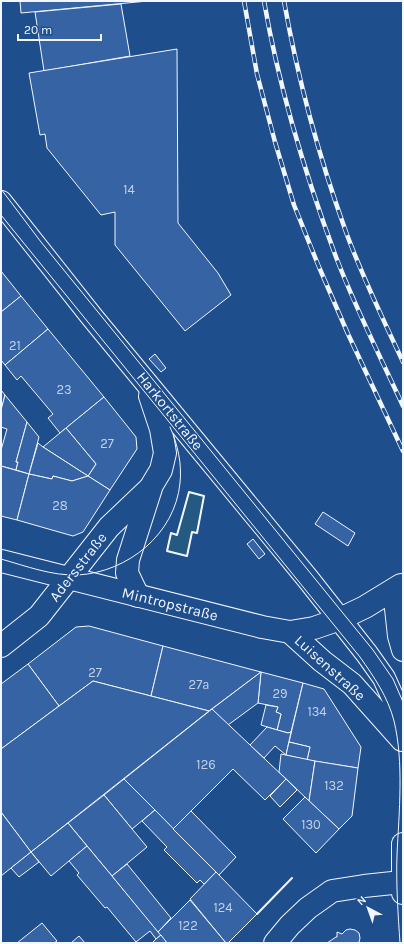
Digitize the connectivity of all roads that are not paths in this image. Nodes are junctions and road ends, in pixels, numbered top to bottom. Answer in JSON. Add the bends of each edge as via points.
{"nodes":[{"id":1,"x":1,"y":202,"type":"edge"},
{"id":2,"x":144,"y":380,"type":"junction"},
{"id":3,"x":152,"y":486,"type":"junction"},
{"id":4,"x":1,"y":561,"type":"edge"},
{"id":5,"x":69,"y":578,"type":"junction"},
{"id":6,"x":138,"y":596,"type":"junction"},
{"id":7,"x":340,"y":619,"type":"junction"},
{"id":8,"x":290,"y":632,"type":"junction"},
{"id":9,"x":1,"y":646,"type":"edge"},
{"id":10,"x":403,"y":650,"type":"edge"},
{"id":11,"x":403,"y":736,"type":"edge"},
{"id":12,"x":403,"y":741,"type":"edge"},
{"id":13,"x":403,"y":844,"type":"edge"},
{"id":14,"x":403,"y":887,"type":"edge"},
{"id":15,"x":275,"y":943,"type":"edge"}],
"edges":[{"from":1,"to":2,"type":"street","name":"Harkortstraße"},
{"from":2,"to":3,"type":"street","name":"Adersstraße","via":[[161,429],[165,453],[161,470]]},
{"from":2,"to":7,"type":"street","name":"Harkortstraße"},
{"from":3,"to":5,"type":"street","name":"Adersstraße","via":[[109,527]]},
{"from":3,"to":6,"type":"street","name":"Adersstraße","via":[[126,566]]},
{"from":4,"to":5,"type":"street","name":"Mintropstraße"},
{"from":5,"to":6,"type":"street","name":"Mintropstraße"},
{"from":5,"to":9,"type":"street","name":"Adersstraße","via":[[40,616]]},
{"from":6,"to":8,"type":"street","name":"Mintropstraße"},
{"from":7,"to":8,"type":"street","name":"Mintropstraße","via":[[314,628]]},
{"from":7,"to":10,"type":"street","name":"Mintropstraße","via":[[398,587],[399,636]]},
{"from":7,"to":11,"type":"street","name":"Luisenstraße","via":[[384,678],[393,698]]},
{"from":8,"to":12,"type":"street","name":"Luisenstraße","via":[[352,684]]},
{"from":13,"to":14,"type":"street"},
{"from":14,"to":15,"type":"street","via":[[364,886],[332,891],[308,908]]}]}
